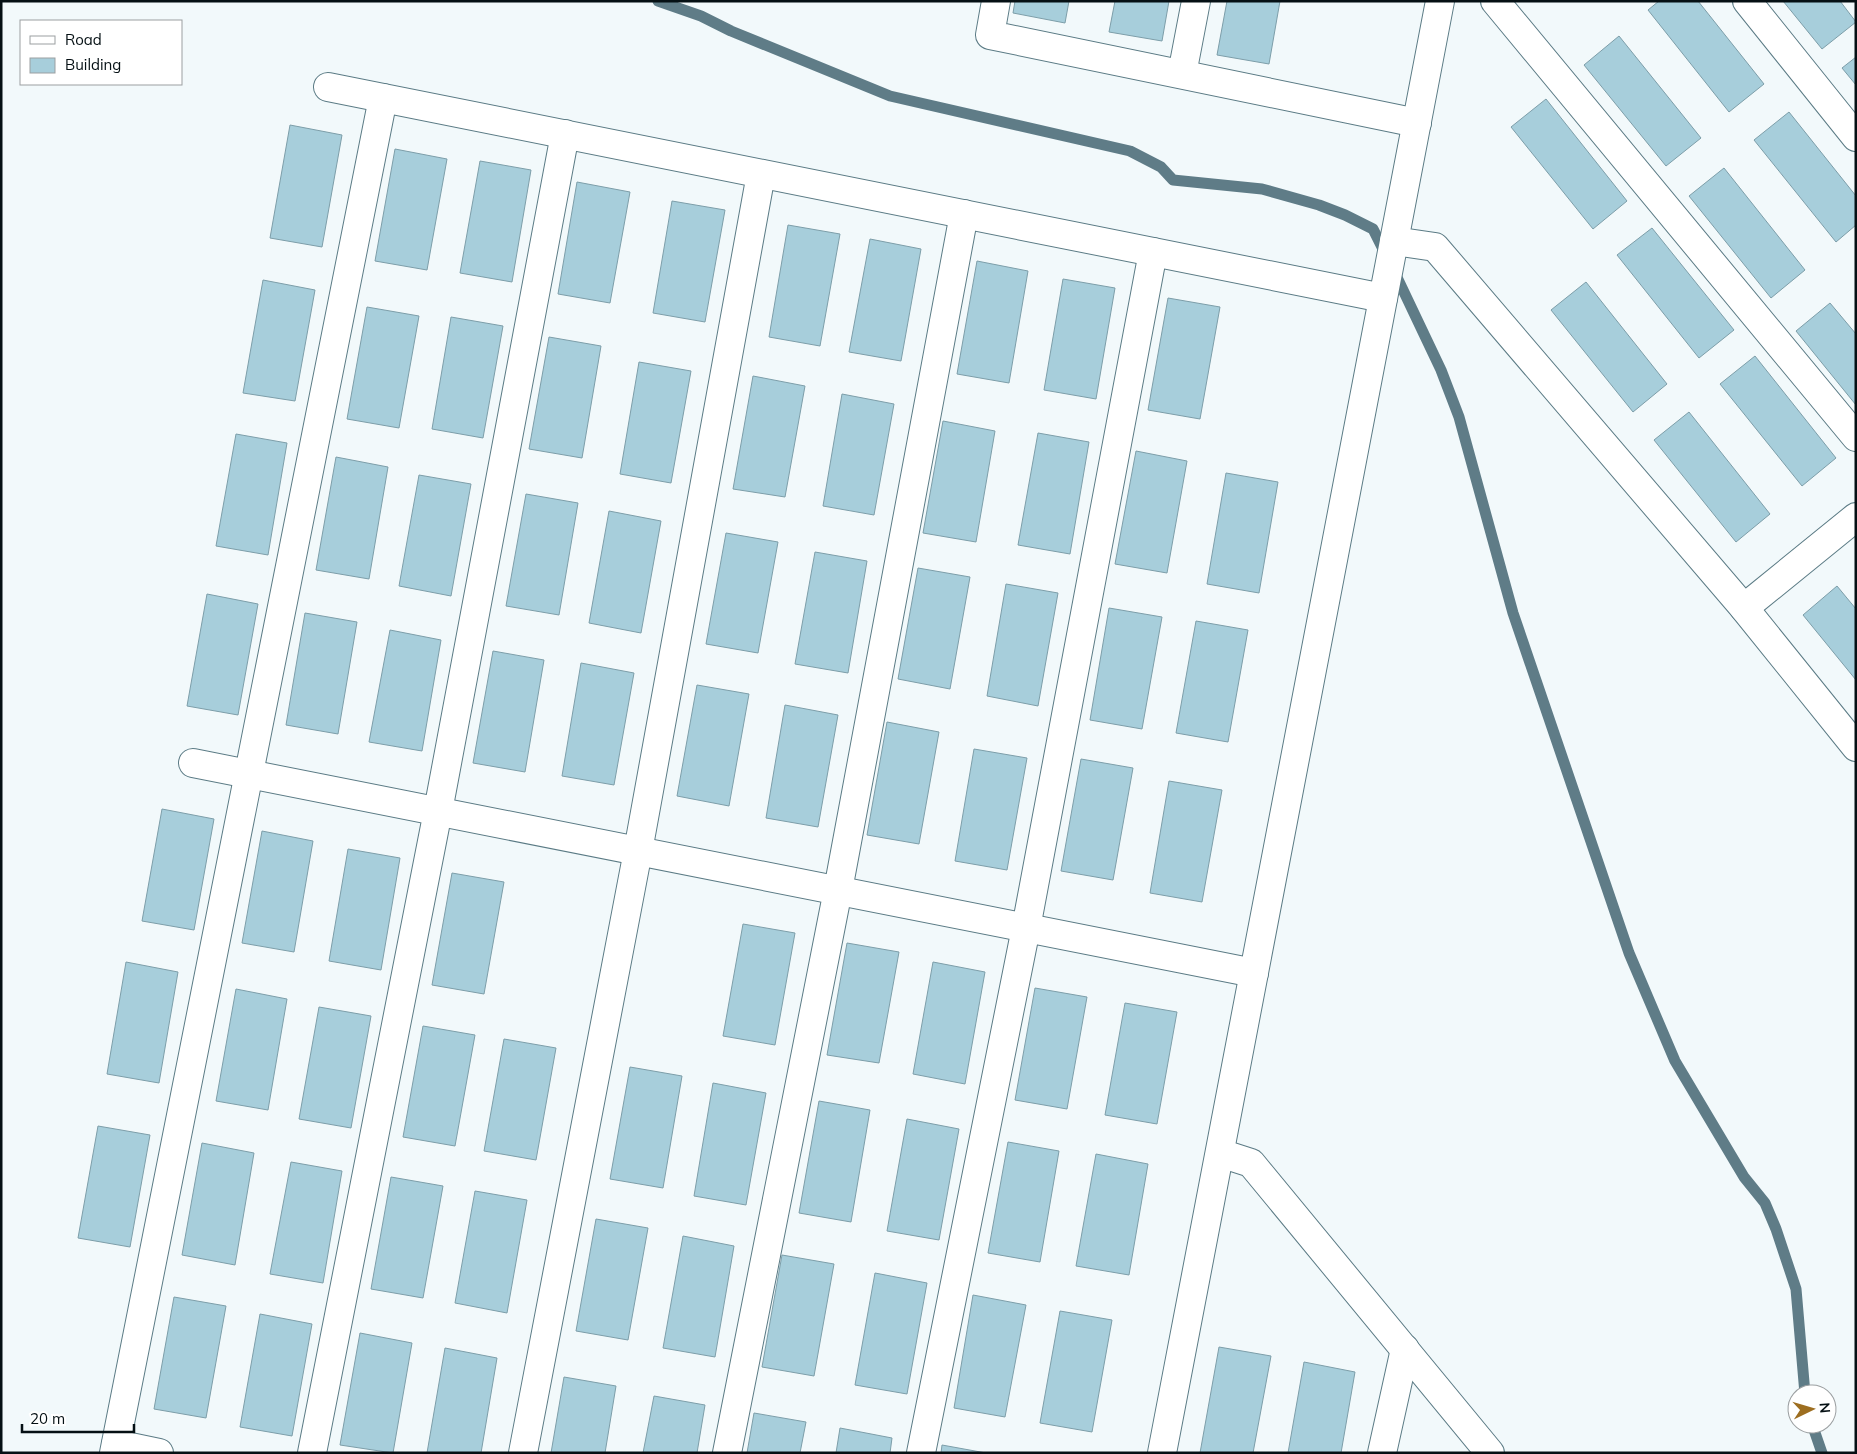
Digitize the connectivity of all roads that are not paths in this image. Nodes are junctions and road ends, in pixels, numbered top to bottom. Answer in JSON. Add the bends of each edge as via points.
{"nodes":[{"id":1,"x":996,"y":1,"type":"edge"},
{"id":2,"x":1196,"y":1,"type":"edge"},
{"id":3,"x":1440,"y":1,"type":"edge"},
{"id":4,"x":1495,"y":1,"type":"edge"},
{"id":5,"x":1747,"y":1,"type":"edge"},
{"id":6,"x":1182,"y":74,"type":"junction"},
{"id":7,"x":328,"y":87,"type":"dead end"},
{"id":8,"x":383,"y":98,"type":"junction"},
{"id":9,"x":1417,"y":123,"type":"junction"},
{"id":10,"x":565,"y":134,"type":"junction"},
{"id":11,"x":1856,"y":137,"type":"edge"},
{"id":12,"x":760,"y":174,"type":"junction"},
{"id":13,"x":964,"y":214,"type":"junction"},
{"id":14,"x":1394,"y":241,"type":"junction"},
{"id":15,"x":1153,"y":252,"type":"junction"},
{"id":16,"x":1383,"y":298,"type":"junction"},
{"id":17,"x":1856,"y":437,"type":"edge"},
{"id":18,"x":1856,"y":516,"type":"edge"},
{"id":19,"x":1744,"y":608,"type":"junction"},
{"id":20,"x":1856,"y":747,"type":"edge"},
{"id":21,"x":193,"y":763,"type":"dead end"},
{"id":22,"x":249,"y":774,"type":"junction"},
{"id":23,"x":438,"y":811,"type":"junction"},
{"id":24,"x":638,"y":851,"type":"junction"},
{"id":25,"x":838,"y":890,"type":"junction"},
{"id":26,"x":1026,"y":928,"type":"junction"},
{"id":27,"x":1254,"y":973,"type":"junction"},
{"id":28,"x":1220,"y":1152,"type":"junction"},
{"id":29,"x":1405,"y":1349,"type":"junction"},
{"id":30,"x":115,"y":1448,"type":"edge"},
{"id":31,"x":159,"y":1453,"type":"edge"},
{"id":32,"x":312,"y":1453,"type":"edge"},
{"id":33,"x":523,"y":1453,"type":"edge"},
{"id":34,"x":727,"y":1453,"type":"edge"},
{"id":35,"x":921,"y":1453,"type":"edge"},
{"id":36,"x":1162,"y":1453,"type":"edge"},
{"id":37,"x":1382,"y":1453,"type":"edge"},
{"id":38,"x":1490,"y":1453,"type":"edge"}],
"edges":[{"from":1,"to":6,"type":"street","via":[[990,35]]},
{"from":2,"to":6,"type":"street"},
{"from":3,"to":9,"type":"street"},
{"from":4,"to":17,"type":"street"},
{"from":5,"to":11,"type":"street"},
{"from":6,"to":9,"type":"street"},
{"from":7,"to":8,"type":"street"},
{"from":8,"to":10,"type":"street"},
{"from":8,"to":22,"type":"street"},
{"from":9,"to":14,"type":"street"},
{"from":10,"to":12,"type":"street"},
{"from":10,"to":23,"type":"street"},
{"from":12,"to":13,"type":"street"},
{"from":12,"to":24,"type":"street"},
{"from":13,"to":15,"type":"street"},
{"from":13,"to":25,"type":"street"},
{"from":14,"to":16,"type":"street"},
{"from":14,"to":19,"type":"street","via":[[1435,247]]},
{"from":15,"to":16,"type":"street"},
{"from":15,"to":26,"type":"street"},
{"from":16,"to":27,"type":"street"},
{"from":18,"to":19,"type":"street"},
{"from":19,"to":20,"type":"street"},
{"from":21,"to":22,"type":"street"},
{"from":22,"to":23,"type":"street"},
{"from":22,"to":30,"type":"street"},
{"from":23,"to":24,"type":"street"},
{"from":23,"to":32,"type":"street"},
{"from":24,"to":25,"type":"street"},
{"from":24,"to":33,"type":"street"},
{"from":25,"to":26,"type":"street"},
{"from":25,"to":34,"type":"street"},
{"from":26,"to":27,"type":"street"},
{"from":26,"to":35,"type":"street"},
{"from":27,"to":28,"type":"street"},
{"from":28,"to":29,"type":"street","via":[[1251,1163]]},
{"from":28,"to":36,"type":"street"},
{"from":29,"to":37,"type":"street"},
{"from":29,"to":38,"type":"street"},
{"from":30,"to":31,"type":"street"}]}
